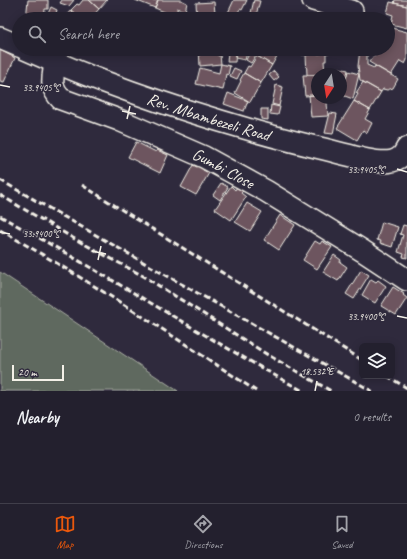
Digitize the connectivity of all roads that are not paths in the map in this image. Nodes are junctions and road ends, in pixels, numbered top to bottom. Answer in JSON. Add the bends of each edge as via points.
{"nodes":[{"id":1,"x":313,"y":0,"type":"edge"},
{"id":2,"x":352,"y":11,"type":"dead end"},
{"id":3,"x":0,"y":38,"type":"edge"},
{"id":4,"x":12,"y":43,"type":"edge"},
{"id":5,"x":40,"y":56,"type":"edge"},
{"id":6,"x":55,"y":63,"type":"junction"},
{"id":7,"x":403,"y":153,"type":"edge"},
{"id":8,"x":407,"y":280,"type":"edge"}],
"edges":[{"from":1,"to":2,"type":"street"},
{"from":3,"to":4,"type":"street"},
{"from":5,"to":6,"type":"street","name":"Rev. Mbambezeli Road"},
{"from":6,"to":7,"type":"street","name":"Rev. Mbambezeli Road","via":[[171,106],[363,159],[391,161]]},
{"from":6,"to":8,"type":"street","name":"Gumbi Close","via":[[53,88],[61,99],[119,120],[204,157],[266,191]]}]}
